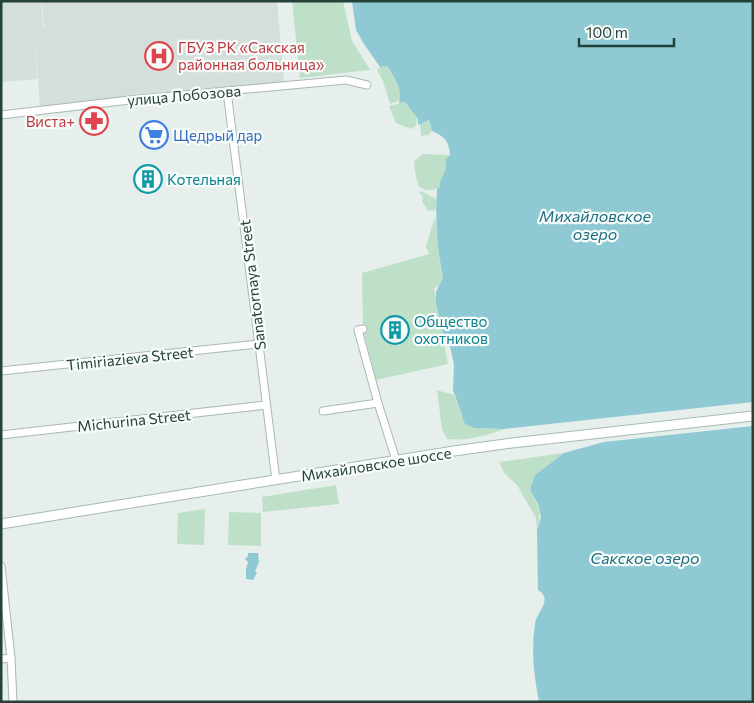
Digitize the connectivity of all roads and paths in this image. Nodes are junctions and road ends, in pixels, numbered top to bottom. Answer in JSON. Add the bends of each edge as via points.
{"nodes":[{"id":1,"x":367,"y":85,"type":"dead end"},
{"id":2,"x":227,"y":91,"type":"junction"},
{"id":3,"x":1,"y":115,"type":"edge"},
{"id":4,"x":363,"y":329,"type":"dead end"},
{"id":5,"x":258,"y":344,"type":"junction"},
{"id":6,"x":1,"y":372,"type":"edge"},
{"id":7,"x":378,"y":403,"type":"junction"},
{"id":8,"x":266,"y":405,"type":"junction"},
{"id":9,"x":323,"y":411,"type":"dead end"},
{"id":10,"x":753,"y":416,"type":"edge"},
{"id":11,"x":1,"y":435,"type":"edge"},
{"id":12,"x":396,"y":460,"type":"junction"},
{"id":13,"x":276,"y":480,"type":"junction"},
{"id":14,"x":1,"y":524,"type":"edge"},
{"id":15,"x":1,"y":566,"type":"edge"},
{"id":16,"x":2,"y":588,"type":"edge"},
{"id":17,"x":11,"y":658,"type":"junction"},
{"id":18,"x":1,"y":659,"type":"edge"},
{"id":19,"x":13,"y":702,"type":"edge"}],
"edges":[{"from":1,"to":2,"type":"street","name":"улица Лобозова","via":[[346,80]]},
{"from":2,"to":3,"type":"street","name":"улица Лобозова"},
{"from":2,"to":5,"type":"street","name":"Sanatornaya Street"},
{"from":4,"to":7,"type":"street","via":[[358,330]]},
{"from":5,"to":6,"type":"street","name":"Timiriazieva Street"},
{"from":5,"to":8,"type":"street","name":"Sanatornaya Street"},
{"from":7,"to":9,"type":"street"},
{"from":7,"to":12,"type":"street"},
{"from":8,"to":11,"type":"street","name":"Michurina Street"},
{"from":8,"to":13,"type":"street","name":"Sanatornaya Street"},
{"from":10,"to":12,"type":"main road","name":"Михайловское шоссе","via":[[512,442]]},
{"from":12,"to":13,"type":"main road","name":"Михайловское шоссе"},
{"from":13,"to":14,"type":"main road","name":"Михайловское шоссе"},
{"from":15,"to":16,"type":"street"},
{"from":16,"to":17,"type":"street"},
{"from":17,"to":18,"type":"street"},
{"from":17,"to":19,"type":"street"}]}
